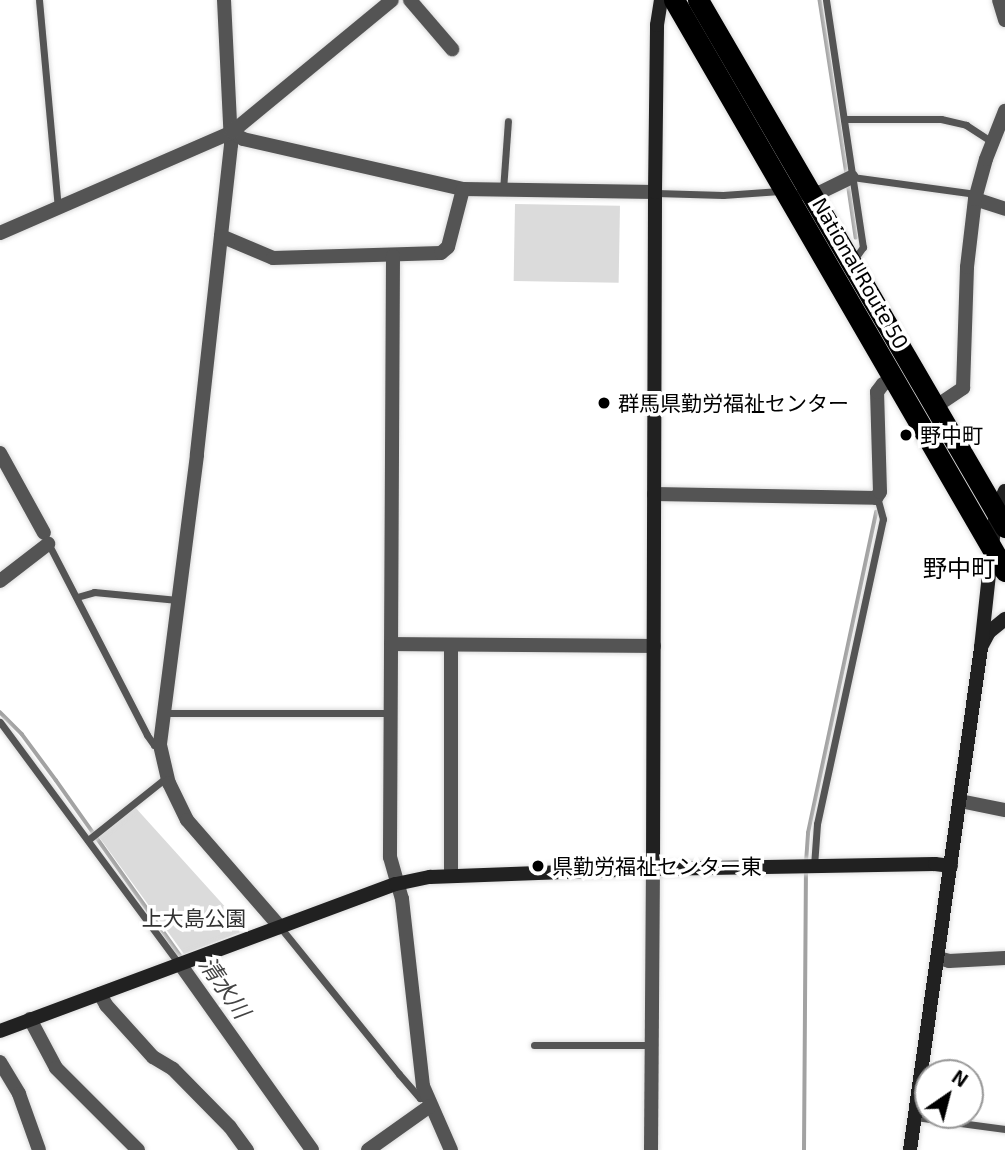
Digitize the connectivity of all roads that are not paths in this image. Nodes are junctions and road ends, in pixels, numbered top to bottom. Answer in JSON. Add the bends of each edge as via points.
{"nodes":[{"id":1,"x":39,"y":0,"type":"edge"},
{"id":2,"x":225,"y":0,"type":"edge"},
{"id":3,"x":392,"y":0,"type":"edge"},
{"id":4,"x":410,"y":0,"type":"edge"},
{"id":5,"x":661,"y":0,"type":"edge"},
{"id":6,"x":674,"y":0,"type":"edge"},
{"id":7,"x":698,"y":0,"type":"edge"},
{"id":8,"x":826,"y":0,"type":"edge"},
{"id":9,"x":999,"y":0,"type":"edge"},
{"id":10,"x":1005,"y":20,"type":"edge"},
{"id":11,"x":452,"y":49,"type":"dead end"},
{"id":12,"x":1005,"y":111,"type":"edge"},
{"id":13,"x":844,"y":119,"type":"junction"},
{"id":14,"x":508,"y":121,"type":"dead end"},
{"id":15,"x":232,"y":132,"type":"junction"},
{"id":16,"x":992,"y":142,"type":"junction"},
{"id":17,"x":852,"y":177,"type":"junction"},
{"id":18,"x":463,"y":188,"type":"junction"},
{"id":19,"x":503,"y":190,"type":"junction"},
{"id":20,"x":785,"y":190,"type":"junction"},
{"id":21,"x":655,"y":192,"type":"junction"},
{"id":22,"x":811,"y":194,"type":"junction"},
{"id":23,"x":975,"y":196,"type":"junction"},
{"id":24,"x":58,"y":208,"type":"junction"},
{"id":25,"x":1005,"y":209,"type":"edge"},
{"id":26,"x":0,"y":233,"type":"edge"},
{"id":27,"x":221,"y":236,"type":"junction"},
{"id":28,"x":393,"y":256,"type":"junction"},
{"id":29,"x":850,"y":262,"type":"junction"},
{"id":30,"x":894,"y":380,"type":"junction"},
{"id":31,"x":935,"y":407,"type":"junction"},
{"id":32,"x":0,"y":453,"type":"edge"},
{"id":33,"x":1005,"y":491,"type":"edge"},
{"id":34,"x":654,"y":494,"type":"junction"},
{"id":35,"x":877,"y":497,"type":"junction"},
{"id":36,"x":1000,"y":519,"type":"edge"},
{"id":37,"x":46,"y":539,"type":"junction"},
{"id":38,"x":992,"y":549,"type":"junction"},
{"id":39,"x":1005,"y":571,"type":"edge"},
{"id":40,"x":0,"y":581,"type":"edge"},
{"id":41,"x":77,"y":597,"type":"junction"},
{"id":42,"x":178,"y":600,"type":"junction"},
{"id":43,"x":1005,"y":619,"type":"edge"},
{"id":44,"x":391,"y":644,"type":"junction"},
{"id":45,"x":451,"y":645,"type":"junction"},
{"id":46,"x":654,"y":646,"type":"junction"},
{"id":47,"x":981,"y":648,"type":"junction"},
{"id":48,"x":162,"y":713,"type":"junction"},
{"id":49,"x":391,"y":713,"type":"junction"},
{"id":50,"x":0,"y":722,"type":"edge"},
{"id":51,"x":160,"y":745,"type":"junction"},
{"id":52,"x":167,"y":777,"type":"junction"},
{"id":53,"x":960,"y":801,"type":"junction"},
{"id":54,"x":1005,"y":810,"type":"edge"},
{"id":55,"x":88,"y":840,"type":"junction"},
{"id":56,"x":814,"y":866,"type":"junction"},
{"id":57,"x":951,"y":866,"type":"junction"},
{"id":58,"x":653,"y":869,"type":"junction"},
{"id":59,"x":451,"y":874,"type":"junction"},
{"id":60,"x":396,"y":884,"type":"junction"},
{"id":61,"x":279,"y":927,"type":"junction"},
{"id":62,"x":938,"y":958,"type":"junction"},
{"id":63,"x":1005,"y":958,"type":"edge"},
{"id":64,"x":180,"y":964,"type":"junction"},
{"id":65,"x":100,"y":994,"type":"junction"},
{"id":66,"x":30,"y":1019,"type":"junction"},
{"id":67,"x":0,"y":1031,"type":"edge"},
{"id":68,"x":534,"y":1045,"type":"dead end"},
{"id":69,"x":651,"y":1045,"type":"junction"},
{"id":70,"x":923,"y":1059,"type":"edge"},
{"id":71,"x":0,"y":1062,"type":"edge"},
{"id":72,"x":428,"y":1102,"type":"junction"},
{"id":73,"x":914,"y":1124,"type":"edge"},
{"id":74,"x":984,"y":1126,"type":"edge"},
{"id":75,"x":1005,"y":1129,"type":"edge"},
{"id":76,"x":39,"y":1150,"type":"edge"},
{"id":77,"x":138,"y":1150,"type":"edge"},
{"id":78,"x":247,"y":1150,"type":"edge"},
{"id":79,"x":312,"y":1150,"type":"edge"},
{"id":80,"x":368,"y":1150,"type":"edge"},
{"id":81,"x":451,"y":1150,"type":"edge"},
{"id":82,"x":652,"y":1150,"type":"edge"},
{"id":83,"x":910,"y":1150,"type":"edge"}],
"edges":[{"from":1,"to":24,"type":"lane"},
{"from":2,"to":15,"type":"street"},
{"from":3,"to":15,"type":"street"},
{"from":4,"to":11,"type":"street"},
{"from":5,"to":21,"type":"street"},
{"from":6,"to":20,"type":"highway","name":"National Route 50"},
{"from":7,"to":22,"type":"highway","name":"National Route 50"},
{"from":8,"to":13,"type":"lane"},
{"from":9,"to":10,"type":"street"},
{"from":12,"to":16,"type":"street"},
{"from":13,"to":16,"type":"lane","via":[[941,119],[966,125]]},
{"from":13,"to":17,"type":"lane"},
{"from":14,"to":19,"type":"lane"},
{"from":15,"to":18,"type":"street","via":[[243,139]]},
{"from":15,"to":24,"type":"street"},
{"from":15,"to":27,"type":"street"},
{"from":16,"to":23,"type":"street"},
{"from":17,"to":22,"type":"street"},
{"from":17,"to":23,"type":"lane"},
{"from":17,"to":29,"type":"lane","via":[[863,247],[861,255]]},
{"from":18,"to":19,"type":"street"},
{"from":18,"to":28,"type":"street","via":[[446,250]]},
{"from":19,"to":21,"type":"street"},
{"from":20,"to":21,"type":"lane","via":[[723,195]]},
{"from":20,"to":22,"type":"street"},
{"from":20,"to":30,"type":"highway","name":"National Route 50"},
{"from":21,"to":34,"type":"street"},
{"from":22,"to":29,"type":"highway","name":"National Route 50"},
{"from":23,"to":25,"type":"street"},
{"from":23,"to":31,"type":"street","via":[[967,267],[964,383],[959,393]]},
{"from":24,"to":26,"type":"street"},
{"from":27,"to":28,"type":"street","via":[[273,258]]},
{"from":27,"to":42,"type":"street"},
{"from":28,"to":44,"type":"street"},
{"from":29,"to":31,"type":"highway","name":"National Route 50"},
{"from":30,"to":35,"type":"street","via":[[879,387],[877,397]]},
{"from":30,"to":38,"type":"highway","name":"National Route 50"},
{"from":31,"to":36,"type":"highway","name":"National Route 50"},
{"from":32,"to":37,"type":"street"},
{"from":33,"to":36,"type":"street"},
{"from":34,"to":35,"type":"street"},
{"from":34,"to":46,"type":"street"},
{"from":35,"to":56,"type":"lane","via":[[883,519],[817,824]]},
{"from":36,"to":38,"type":"street"},
{"from":37,"to":40,"type":"street"},
{"from":37,"to":41,"type":"lane"},
{"from":38,"to":39,"type":"highway","name":"National Route 50"},
{"from":38,"to":47,"type":"street"},
{"from":41,"to":42,"type":"lane","via":[[94,592]]},
{"from":41,"to":51,"type":"lane","via":[[147,735],[154,745]]},
{"from":42,"to":48,"type":"street"},
{"from":43,"to":47,"type":"street","via":[[989,632]]},
{"from":44,"to":45,"type":"street"},
{"from":44,"to":49,"type":"street"},
{"from":45,"to":46,"type":"street"},
{"from":45,"to":59,"type":"street"},
{"from":46,"to":58,"type":"street"},
{"from":47,"to":53,"type":"street"},
{"from":48,"to":49,"type":"lane"},
{"from":48,"to":51,"type":"street"},
{"from":49,"to":60,"type":"street","via":[[390,857]]},
{"from":50,"to":55,"type":"lane"},
{"from":51,"to":52,"type":"street"},
{"from":52,"to":55,"type":"lane"},
{"from":52,"to":61,"type":"street","via":[[187,820]]},
{"from":53,"to":54,"type":"street"},
{"from":53,"to":57,"type":"street"},
{"from":55,"to":64,"type":"lane"},
{"from":56,"to":57,"type":"street"},
{"from":56,"to":58,"type":"street"},
{"from":57,"to":62,"type":"street"},
{"from":58,"to":59,"type":"street"},
{"from":58,"to":69,"type":"street"},
{"from":59,"to":60,"type":"street"},
{"from":60,"to":61,"type":"street"},
{"from":60,"to":72,"type":"street","via":[[402,899]]},
{"from":61,"to":64,"type":"street"},
{"from":61,"to":72,"type":"lane","via":[[399,1074]]},
{"from":62,"to":63,"type":"street"},
{"from":62,"to":70,"type":"street"},
{"from":64,"to":65,"type":"street"},
{"from":64,"to":79,"type":"street"},
{"from":65,"to":66,"type":"street"},
{"from":65,"to":78,"type":"street","via":[[153,1057],[173,1069]]},
{"from":66,"to":67,"type":"street"},
{"from":66,"to":77,"type":"street","via":[[56,1068]]},
{"from":68,"to":69,"type":"lane"},
{"from":69,"to":82,"type":"street"},
{"from":71,"to":76,"type":"street","via":[[19,1094]]},
{"from":72,"to":80,"type":"street"},
{"from":72,"to":81,"type":"street"},
{"from":73,"to":83,"type":"street"},
{"from":74,"to":75,"type":"lane"}]}
